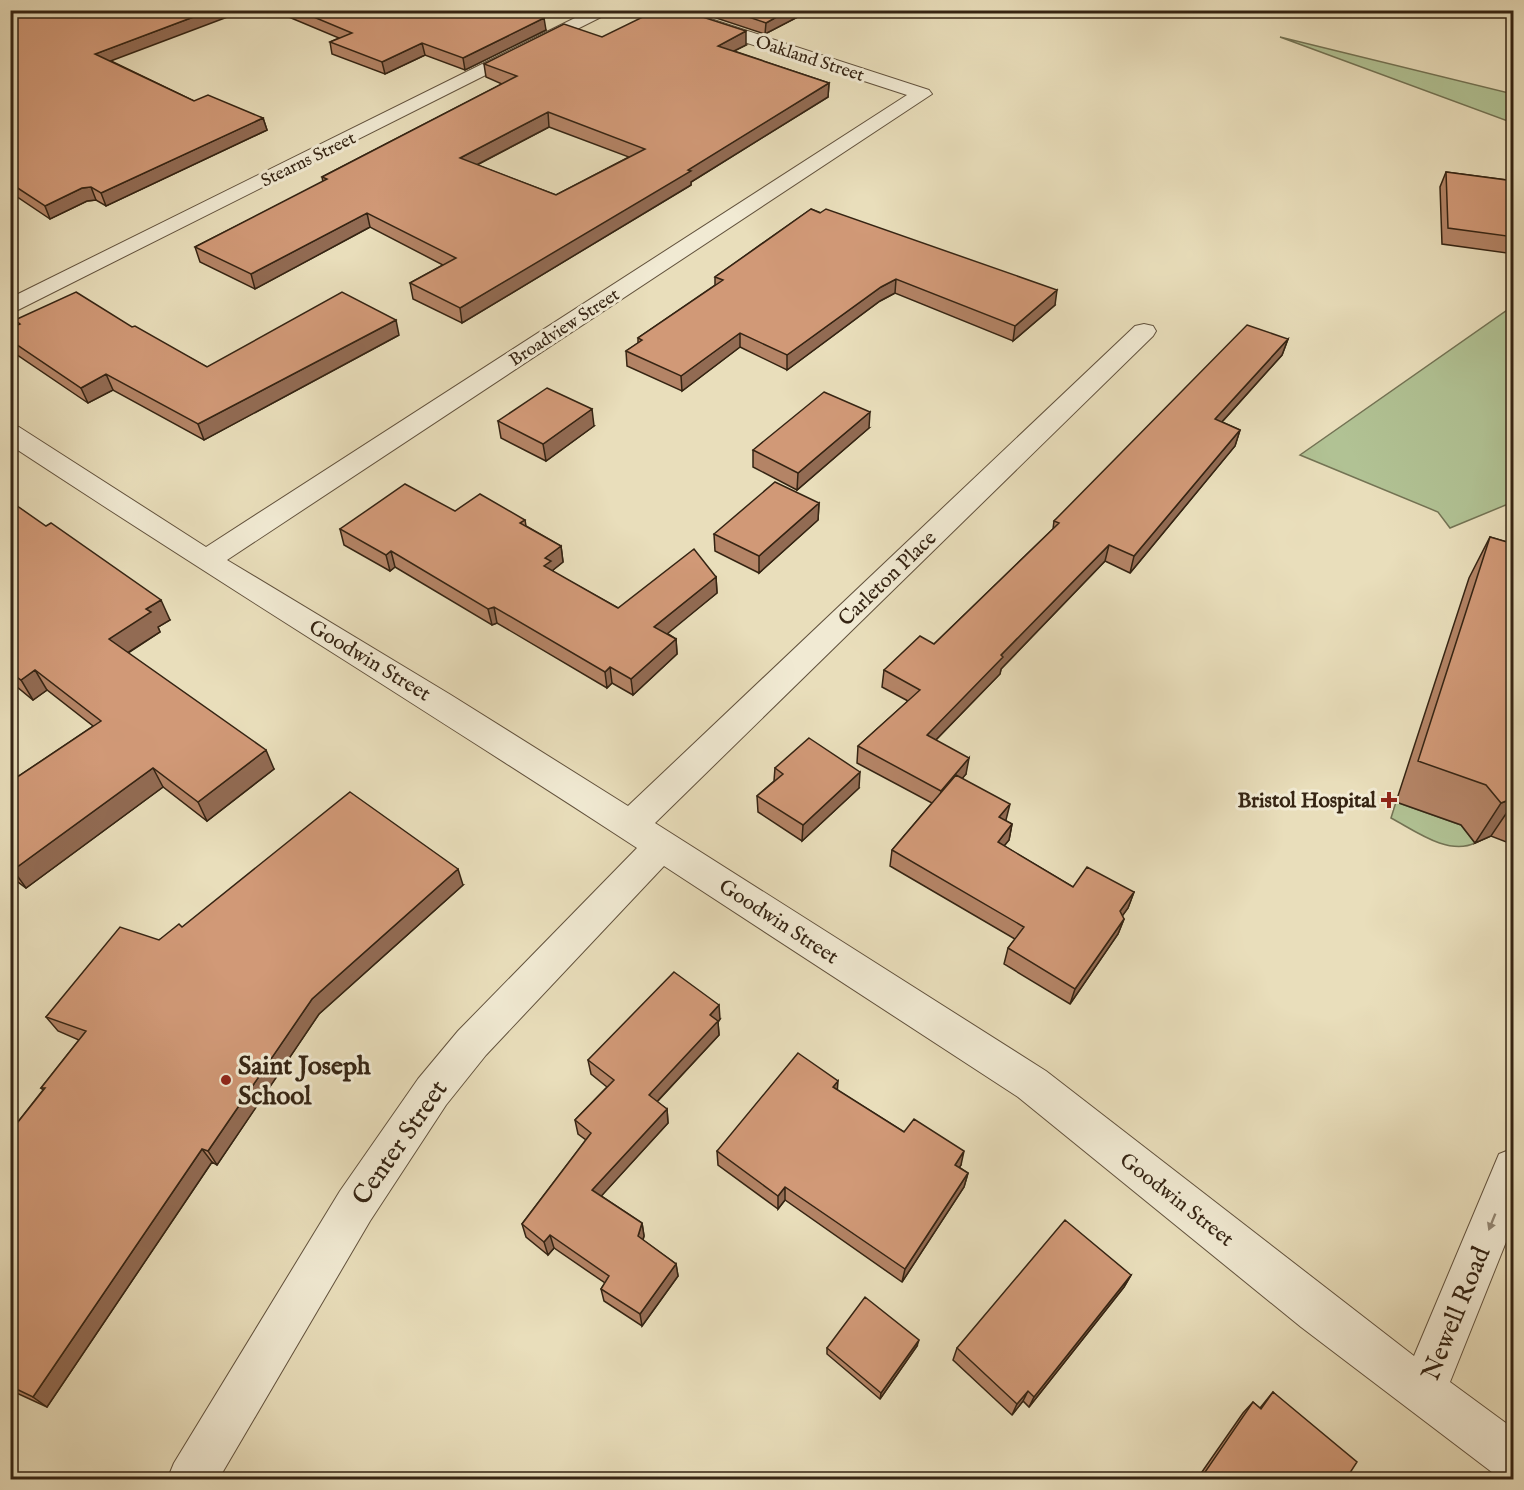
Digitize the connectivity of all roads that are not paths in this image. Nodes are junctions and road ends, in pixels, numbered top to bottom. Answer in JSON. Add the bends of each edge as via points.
{"nodes":[{"id":1,"x":606,"y":10,"type":"edge"},
{"id":2,"x":664,"y":10,"type":"edge"},
{"id":3,"x":922,"y":94,"type":"joint"},
{"id":4,"x":10,"y":307,"type":"edge"},
{"id":5,"x":1144,"y":331,"type":"dead end"},
{"id":6,"x":10,"y":433,"type":"edge"},
{"id":7,"x":206,"y":560,"type":"junction"},
{"id":8,"x":646,"y":836,"type":"junction"},
{"id":9,"x":1514,"y":1168,"type":"edge"},
{"id":10,"x":1423,"y":1391,"type":"junction"},
{"id":11,"x":1514,"y":1459,"type":"edge"},
{"id":12,"x":191,"y":1479,"type":"edge"}],
"edges":[{"from":1,"to":4,"type":"street","name":"Stearns Street"},
{"from":2,"to":3,"type":"street","name":"Oakland Street"},
{"from":3,"to":7,"type":"street","name":"Broadview Street"},
{"from":5,"to":8,"type":"street","name":"Carleton Place"},
{"from":6,"to":7,"type":"street","name":"Goodwin Street"},
{"from":7,"to":8,"type":"street","name":"Goodwin Street","via":[[440,703]]},
{"from":8,"to":10,"type":"street","name":"Goodwin Street","via":[[1032,1084]]},
{"from":8,"to":12,"type":"street","name":"Center Street","via":[[432,1092],[355,1206]]},
{"from":9,"to":10,"type":"street","name":"Newell Road","one_way":true},
{"from":10,"to":11,"type":"street","name":"Goodwin Street"}]}
